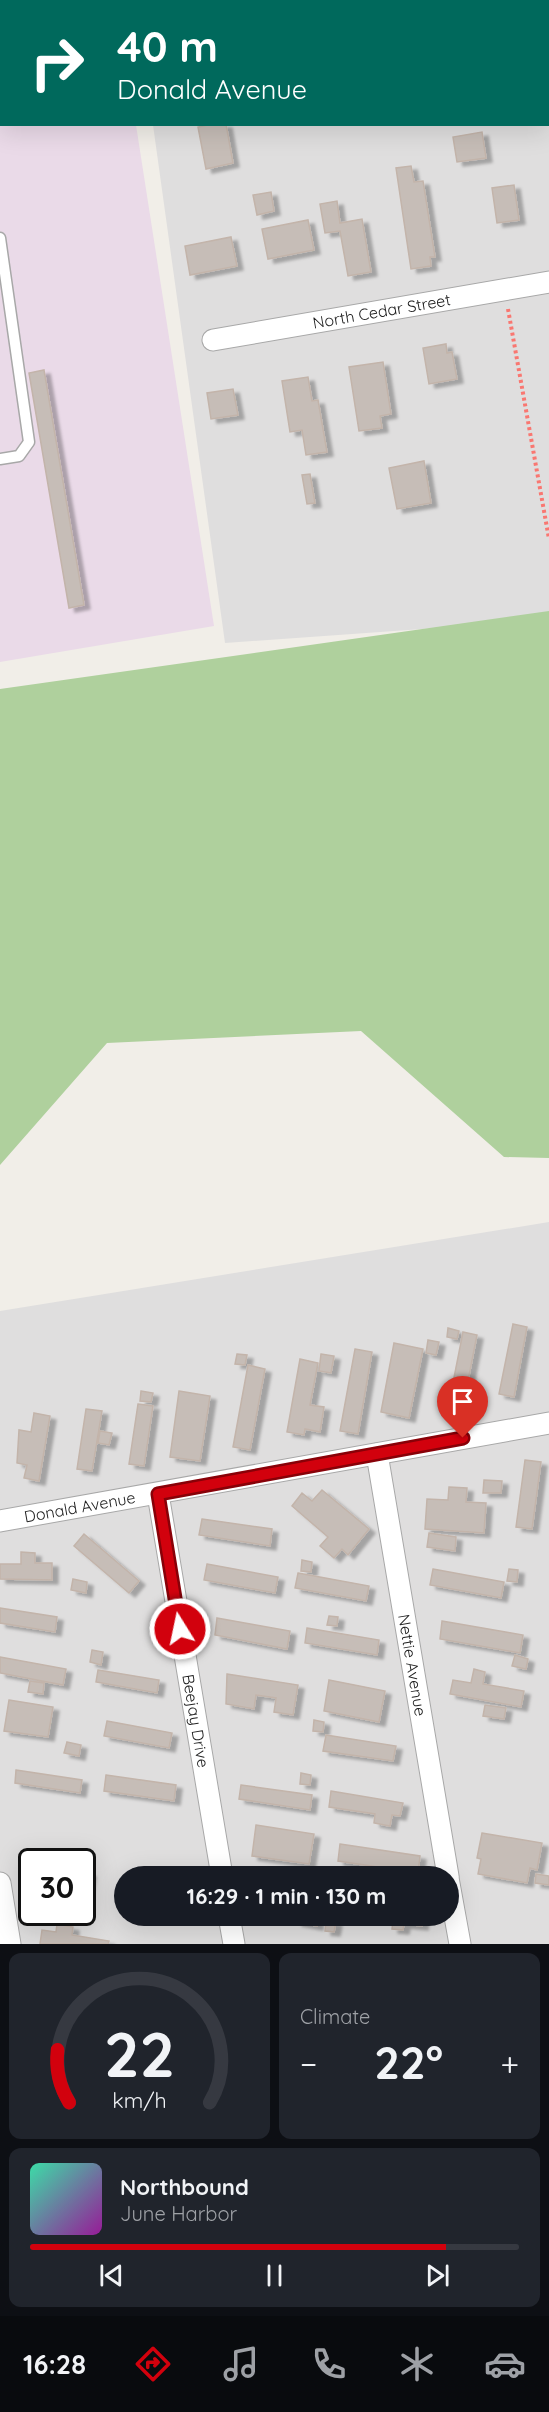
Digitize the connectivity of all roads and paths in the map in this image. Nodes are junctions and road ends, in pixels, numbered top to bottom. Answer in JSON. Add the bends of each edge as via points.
{"nodes":[{"id":1,"x":0,"y":238,"type":"edge"},
{"id":2,"x":549,"y":282,"type":"edge"},
{"id":3,"x":505,"y":289,"type":"junction"},
{"id":4,"x":213,"y":340,"type":"dead end"},
{"id":5,"x":0,"y":459,"type":"edge"},
{"id":6,"x":549,"y":539,"type":"edge"},
{"id":7,"x":549,"y":1423,"type":"edge"},
{"id":8,"x":377,"y":1454,"type":"junction"},
{"id":9,"x":158,"y":1494,"type":"junction"},
{"id":10,"x":0,"y":1521,"type":"edge"},
{"id":11,"x":220,"y":1866,"type":"edge"},
{"id":12,"x":446,"y":1866,"type":"edge"},
{"id":13,"x":0,"y":1883,"type":"edge"},
{"id":14,"x":231,"y":1926,"type":"edge"},
{"id":15,"x":457,"y":1926,"type":"edge"},
{"id":16,"x":10,"y":1944,"type":"edge"},
{"id":17,"x":234,"y":1944,"type":"edge"},
{"id":18,"x":460,"y":1944,"type":"edge"}],
"edges":[{"from":1,"to":5,"type":"lane","via":[[29,442],[19,456]]},
{"from":2,"to":3,"type":"street","name":"North Cedar Street"},
{"from":3,"to":4,"type":"street","name":"North Cedar Street"},
{"from":3,"to":6,"type":"path"},
{"from":7,"to":8,"type":"street","name":"Donald Avenue"},
{"from":8,"to":9,"type":"street","name":"Donald Avenue"},
{"from":8,"to":12,"type":"street","name":"Nettie Avenue"},
{"from":9,"to":10,"type":"street","name":"Donald Avenue"},
{"from":9,"to":11,"type":"street","name":"Beejay Drive"},
{"from":13,"to":16,"type":"street"},
{"from":14,"to":17,"type":"street"},
{"from":15,"to":18,"type":"street","name":"Nettie Avenue"}]}
